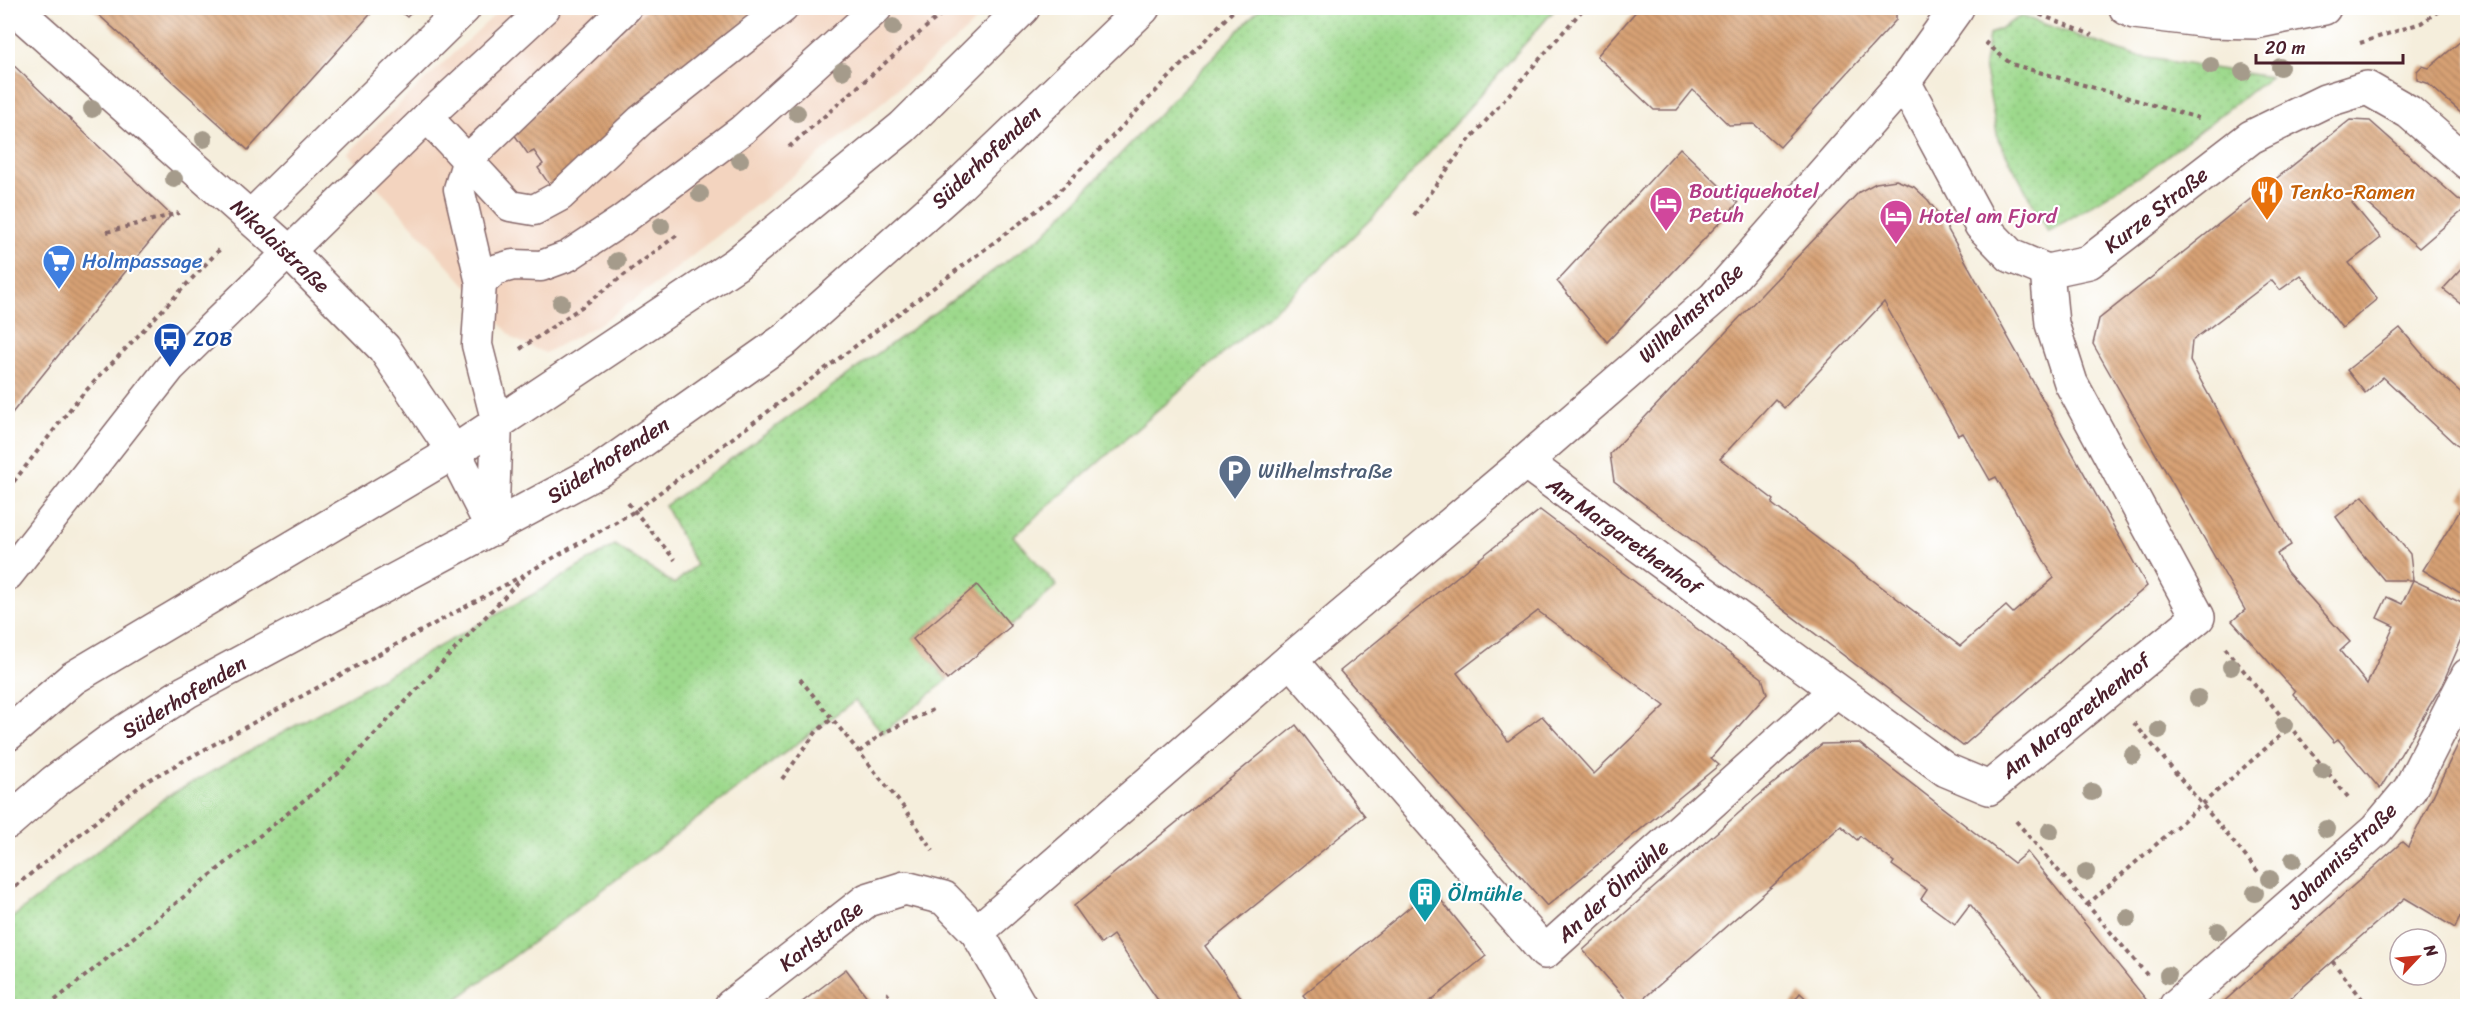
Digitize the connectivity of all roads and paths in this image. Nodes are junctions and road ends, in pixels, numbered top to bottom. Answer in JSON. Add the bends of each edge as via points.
{"nodes":[{"id":1,"x":14,"y":8,"type":"edge"},
{"id":2,"x":464,"y":8,"type":"edge"},
{"id":3,"x":545,"y":8,"type":"edge"},
{"id":4,"x":626,"y":8,"type":"edge"},
{"id":5,"x":783,"y":8,"type":"edge"},
{"id":6,"x":877,"y":8,"type":"edge"},
{"id":7,"x":1023,"y":8,"type":"edge"},
{"id":8,"x":1143,"y":8,"type":"edge"},
{"id":9,"x":1584,"y":8,"type":"edge"},
{"id":10,"x":2126,"y":8,"type":"edge"},
{"id":11,"x":2324,"y":8,"type":"edge"},
{"id":12,"x":2443,"y":8,"type":"edge"},
{"id":13,"x":1955,"y":11,"type":"edge"},
{"id":14,"x":2357,"y":45,"type":"dead end"},
{"id":15,"x":1904,"y":82,"type":"junction"},
{"id":16,"x":427,"y":117,"type":"junction"},
{"id":17,"x":2251,"y":137,"type":"junction"},
{"id":18,"x":468,"y":159,"type":"junction"},
{"id":19,"x":2468,"y":163,"type":"edge"},
{"id":20,"x":184,"y":211,"type":"dead end"},
{"id":21,"x":1414,"y":215,"type":"dead end"},
{"id":22,"x":251,"y":217,"type":"junction"},
{"id":23,"x":107,"y":232,"type":"dead end"},
{"id":24,"x":213,"y":241,"type":"dead end"},
{"id":25,"x":221,"y":249,"type":"junction"},
{"id":26,"x":290,"y":253,"type":"junction"},
{"id":27,"x":2047,"y":271,"type":"junction"},
{"id":28,"x":480,"y":283,"type":"junction"},
{"id":29,"x":519,"y":350,"type":"dead end"},
{"id":30,"x":550,"y":388,"type":"junction"},
{"id":31,"x":497,"y":423,"type":"junction"},
{"id":32,"x":454,"y":452,"type":"junction"},
{"id":33,"x":1525,"y":462,"type":"junction"},
{"id":34,"x":602,"y":469,"type":"junction"},
{"id":35,"x":8,"y":489,"type":"edge"},
{"id":36,"x":492,"y":530,"type":"junction"},
{"id":37,"x":675,"y":560,"type":"dead end"},
{"id":38,"x":527,"y":573,"type":"dead end"},
{"id":39,"x":8,"y":575,"type":"edge"},
{"id":40,"x":2198,"y":617,"type":"junction"},
{"id":41,"x":1290,"y":660,"type":"junction"},
{"id":42,"x":2468,"y":675,"type":"edge"},
{"id":43,"x":800,"y":679,"type":"dead end"},
{"id":44,"x":1835,"y":691,"type":"junction"},
{"id":45,"x":935,"y":709,"type":"dead end"},
{"id":46,"x":833,"y":718,"type":"junction"},
{"id":47,"x":2134,"y":722,"type":"dead end"},
{"id":48,"x":2290,"y":727,"type":"junction"},
{"id":49,"x":8,"y":734,"type":"edge"},
{"id":50,"x":859,"y":752,"type":"junction"},
{"id":51,"x":782,"y":779,"type":"dead end"},
{"id":52,"x":1989,"y":788,"type":"junction"},
{"id":53,"x":2202,"y":804,"type":"junction"},
{"id":54,"x":8,"y":822,"type":"edge"},
{"id":55,"x":2376,"y":830,"type":"junction"},
{"id":56,"x":944,"y":898,"type":"junction"},
{"id":57,"x":2087,"y":904,"type":"junction"},
{"id":58,"x":2289,"y":907,"type":"junction"},
{"id":59,"x":977,"y":932,"type":"junction"},
{"id":60,"x":2332,"y":961,"type":"dead end"},
{"id":61,"x":2154,"y":984,"type":"dead end"},
{"id":62,"x":889,"y":993,"type":"dead end"},
{"id":63,"x":48,"y":1006,"type":"edge"},
{"id":64,"x":731,"y":1006,"type":"edge"},
{"id":65,"x":873,"y":1006,"type":"edge"},
{"id":66,"x":1020,"y":1006,"type":"edge"},
{"id":67,"x":2176,"y":1006,"type":"edge"},
{"id":68,"x":2367,"y":1006,"type":"edge"}],
"edges":[{"from":1,"to":22,"type":"street","name":"Nikolaistraße"},
{"from":2,"to":22,"type":"street"},
{"from":3,"to":16,"type":"lane"},
{"from":4,"to":18,"type":"lane"},
{"from":5,"to":18,"type":"lane","via":[[641,120],[560,196],[534,210],[510,206]]},
{"from":6,"to":28,"type":"lane","via":[[742,130],[621,221],[568,256],[541,266],[513,265],[495,270]]},
{"from":7,"to":30,"type":"street","via":[[903,128],[736,264]]},
{"from":8,"to":34,"type":"street","name":"Süderhofenden","via":[[959,185],[786,339]]},
{"from":9,"to":21,"type":"path","via":[[1465,145]]},
{"from":10,"to":11,"type":"street","via":[[2209,21],[2243,22]]},
{"from":12,"to":14,"type":"path","via":[[2421,23]]},
{"from":13,"to":15,"type":"street","name":"Wilhelmstraße"},
{"from":13,"to":17,"type":"path","via":[[2011,64]]},
{"from":15,"to":27,"type":"street","via":[[1981,225],[2011,256]]},
{"from":15,"to":33,"type":"street","name":"Wilhelmstraße","via":[[1715,297]]},
{"from":16,"to":18,"type":"lane"},
{"from":16,"to":26,"type":"lane"},
{"from":17,"to":19,"type":"street","name":"Kurze Straße","via":[[2325,101],[2367,88],[2409,112]]},
{"from":17,"to":27,"type":"street","name":"Kurze Straße","via":[[2089,262]]},
{"from":18,"to":28,"type":"lane","via":[[459,189]]},
{"from":20,"to":23,"type":"path"},
{"from":22,"to":25,"type":"path"},
{"from":22,"to":26,"type":"street","name":"Nikolaistraße"},
{"from":24,"to":25,"type":"path"},
{"from":25,"to":35,"type":"path","via":[[78,399]]},
{"from":26,"to":32,"type":"street","name":"Nikolaistraße","via":[[384,348]]},
{"from":26,"to":39,"type":"lane","via":[[170,368]]},
{"from":27,"to":40,"type":"street","via":[[2052,324],[2071,382]]},
{"from":28,"to":31,"type":"lane","via":[[477,345]]},
{"from":29,"to":30,"type":"path"},
{"from":30,"to":31,"type":"street"},
{"from":31,"to":32,"type":"street"},
{"from":31,"to":36,"type":"lane"},
{"from":32,"to":36,"type":"street","name":"Nikolaistraße"},
{"from":32,"to":49,"type":"street","via":[[73,678]]},
{"from":33,"to":41,"type":"street","name":"Wilhelmstraße"},
{"from":33,"to":44,"type":"street","name":"Am Margarethenhof"},
{"from":34,"to":36,"type":"street","name":"Süderhofenden"},
{"from":34,"to":37,"type":"path"},
{"from":36,"to":54,"type":"street","name":"Süderhofenden","via":[[186,692],[111,740]]},
{"from":38,"to":63,"type":"path","via":[[339,772]]},
{"from":40,"to":48,"type":"path"},
{"from":40,"to":52,"type":"street","name":"Am Margarethenhof"},
{"from":41,"to":44,"type":"street","name":"An der Ölmühle","via":[[1545,952]]},
{"from":41,"to":59,"type":"street","name":"Wilhelmstraße"},
{"from":42,"to":55,"type":"street","name":"Johannisstraße","via":[[2410,789]]},
{"from":43,"to":46,"type":"path"},
{"from":44,"to":52,"type":"street","name":"Am Margarethenhof","via":[[1946,770]]},
{"from":45,"to":50,"type":"path","via":[[883,733]]},
{"from":46,"to":50,"type":"path"},
{"from":46,"to":51,"type":"path","via":[[817,730]]},
{"from":47,"to":53,"type":"path"},
{"from":48,"to":53,"type":"path"},
{"from":48,"to":55,"type":"path"},
{"from":50,"to":56,"type":"path","via":[[933,850]]},
{"from":52,"to":57,"type":"path"},
{"from":53,"to":57,"type":"path"},
{"from":53,"to":58,"type":"path"},
{"from":55,"to":58,"type":"street","name":"Johannisstraße"},
{"from":56,"to":59,"type":"street"},
{"from":56,"to":64,"type":"street","name":"Karlstraße","via":[[905,888],[867,900]]},
{"from":57,"to":61,"type":"path"},
{"from":58,"to":67,"type":"street","name":"Johannisstraße"},
{"from":59,"to":66,"type":"street"},
{"from":60,"to":68,"type":"path"},
{"from":62,"to":65,"type":"path"}]}
